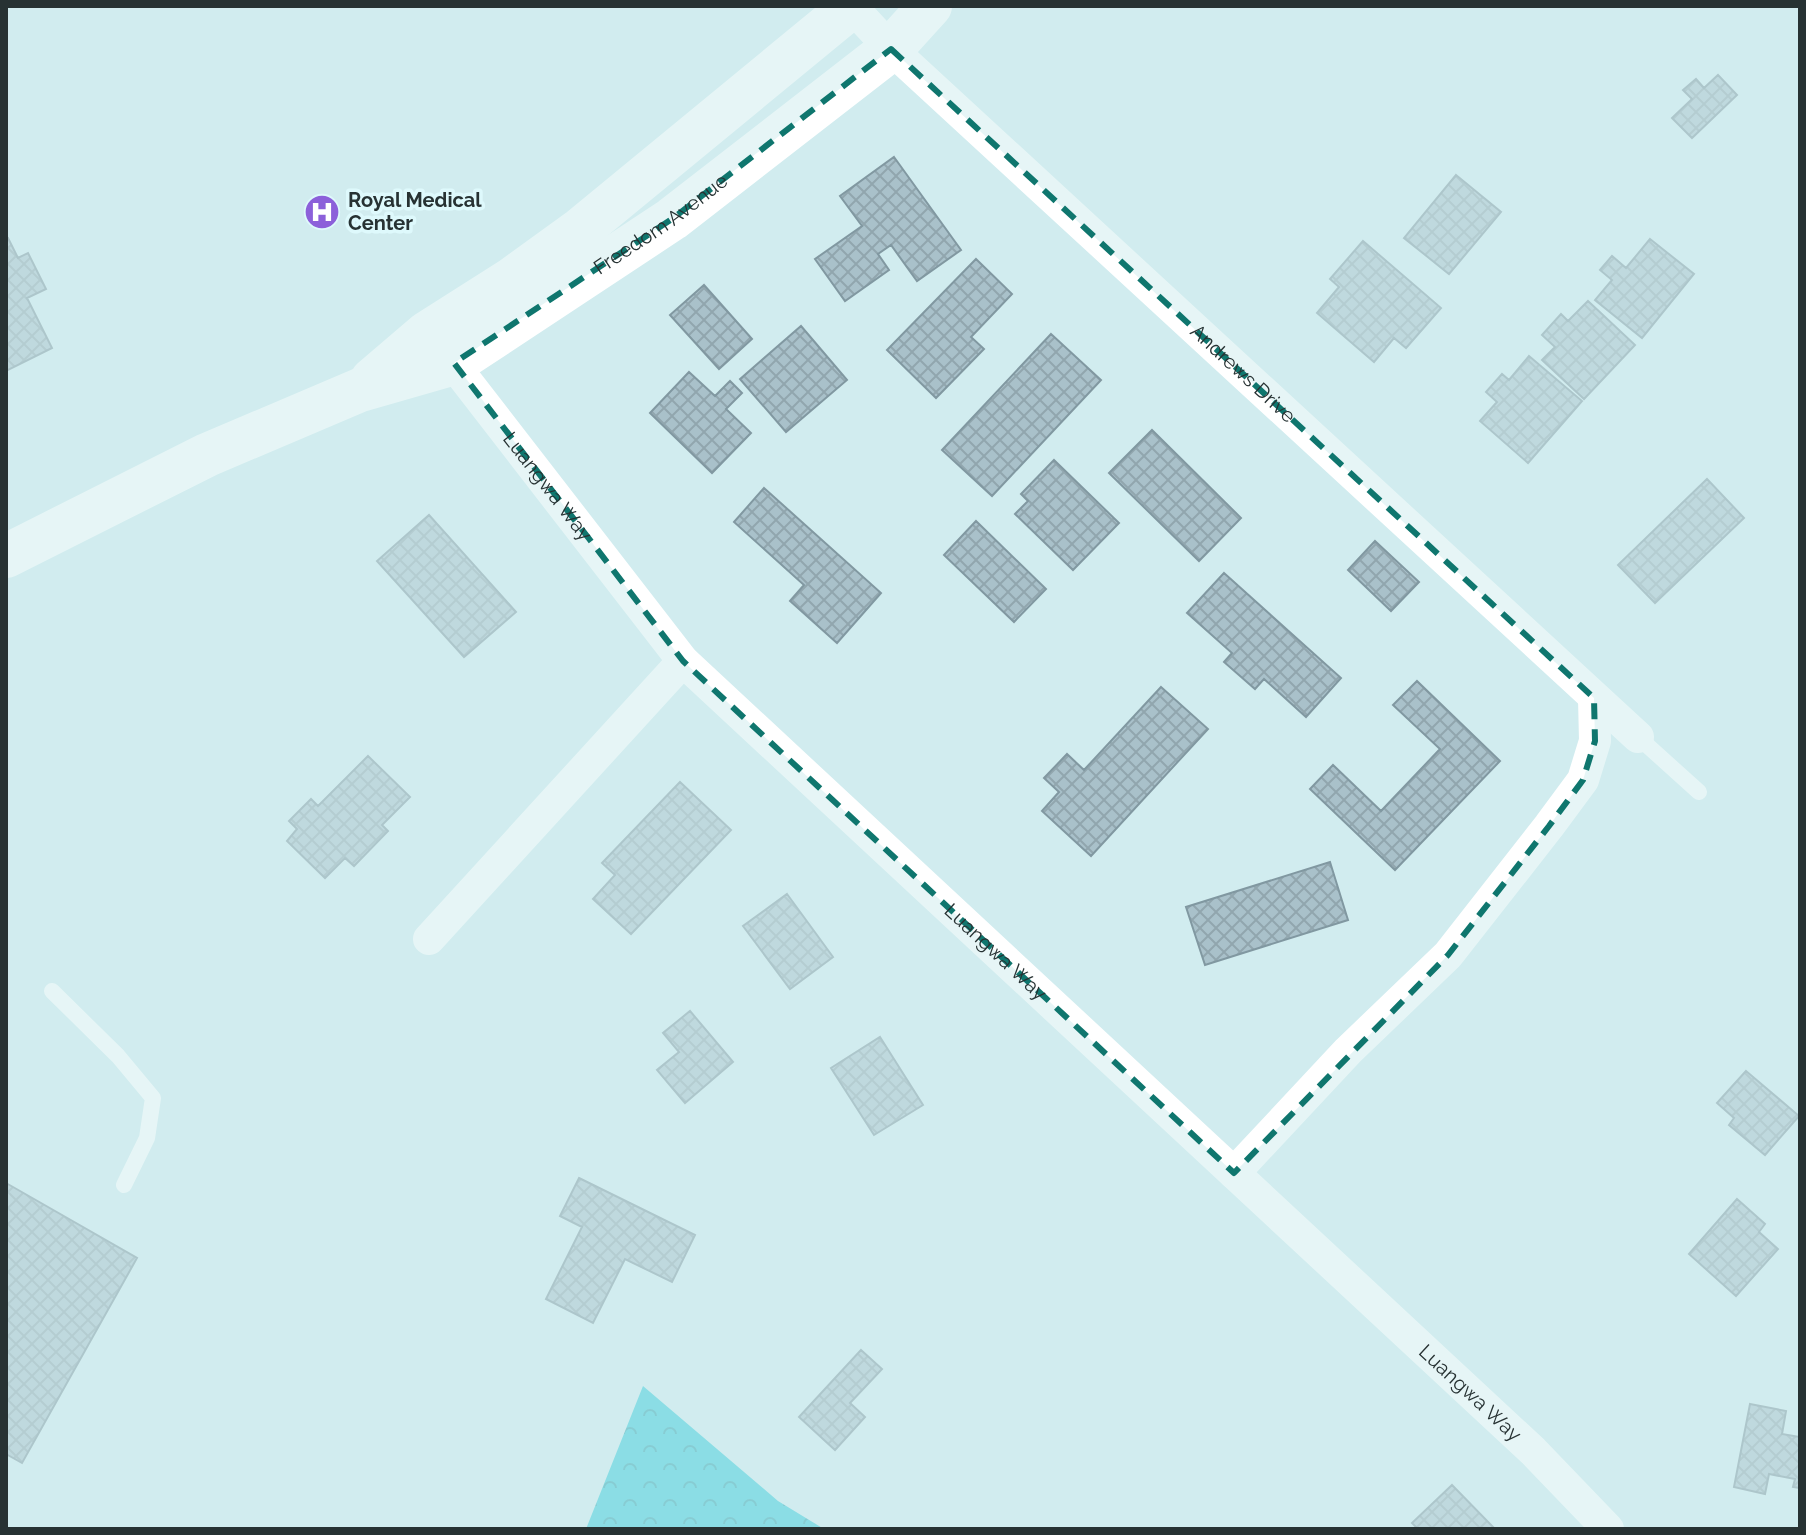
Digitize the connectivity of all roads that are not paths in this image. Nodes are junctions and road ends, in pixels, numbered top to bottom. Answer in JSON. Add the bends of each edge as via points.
{"nodes":[{"id":1,"x":852,"y":6,"type":"edge"},
{"id":2,"x":930,"y":6,"type":"edge"},
{"id":3,"x":891,"y":49,"type":"junction"},
{"id":4,"x":440,"y":348,"type":"junction"},
{"id":5,"x":6,"y":556,"type":"edge"},
{"id":6,"x":683,"y":661,"type":"junction"},
{"id":7,"x":1594,"y":698,"type":"junction"},
{"id":8,"x":1638,"y":737,"type":"joint"},
{"id":9,"x":1699,"y":792,"type":"dead end"},
{"id":10,"x":429,"y":939,"type":"dead end"},
{"id":11,"x":52,"y":991,"type":"dead end"},
{"id":12,"x":1234,"y":1173,"type":"junction"},
{"id":13,"x":124,"y":1185,"type":"dead end"},
{"id":14,"x":1608,"y":1529,"type":"edge"}],
"edges":[{"from":1,"to":3,"type":"street","name":"Andrews Drive"},
{"from":1,"to":4,"type":"main road","name":"Freedom Avenue","via":[[581,229],[512,279]]},
{"from":2,"to":3,"type":"main road","name":"Freedom Avenue"},
{"from":3,"to":4,"type":"main road","name":"Freedom Avenue","via":[[672,219]]},
{"from":3,"to":7,"type":"street","name":"Andrews Drive"},
{"from":4,"to":5,"type":"main road","name":"Freedom Avenue","via":[[360,390],[207,455]]},
{"from":4,"to":6,"type":"street","name":"Luangwa Way"},
{"from":6,"to":10,"type":"street"},
{"from":6,"to":12,"type":"street","name":"Luangwa Way"},
{"from":7,"to":8,"type":"street","name":"Andrews Drive"},
{"from":7,"to":12,"type":"street","via":[[1595,741],[1583,780],[1549,826],[1448,955],[1348,1051]]},
{"from":8,"to":9,"type":"lane"},
{"from":11,"to":13,"type":"lane","via":[[153,1098],[147,1138]]},
{"from":12,"to":14,"type":"street","name":"Luangwa Way","via":[[1533,1451]]}]}
